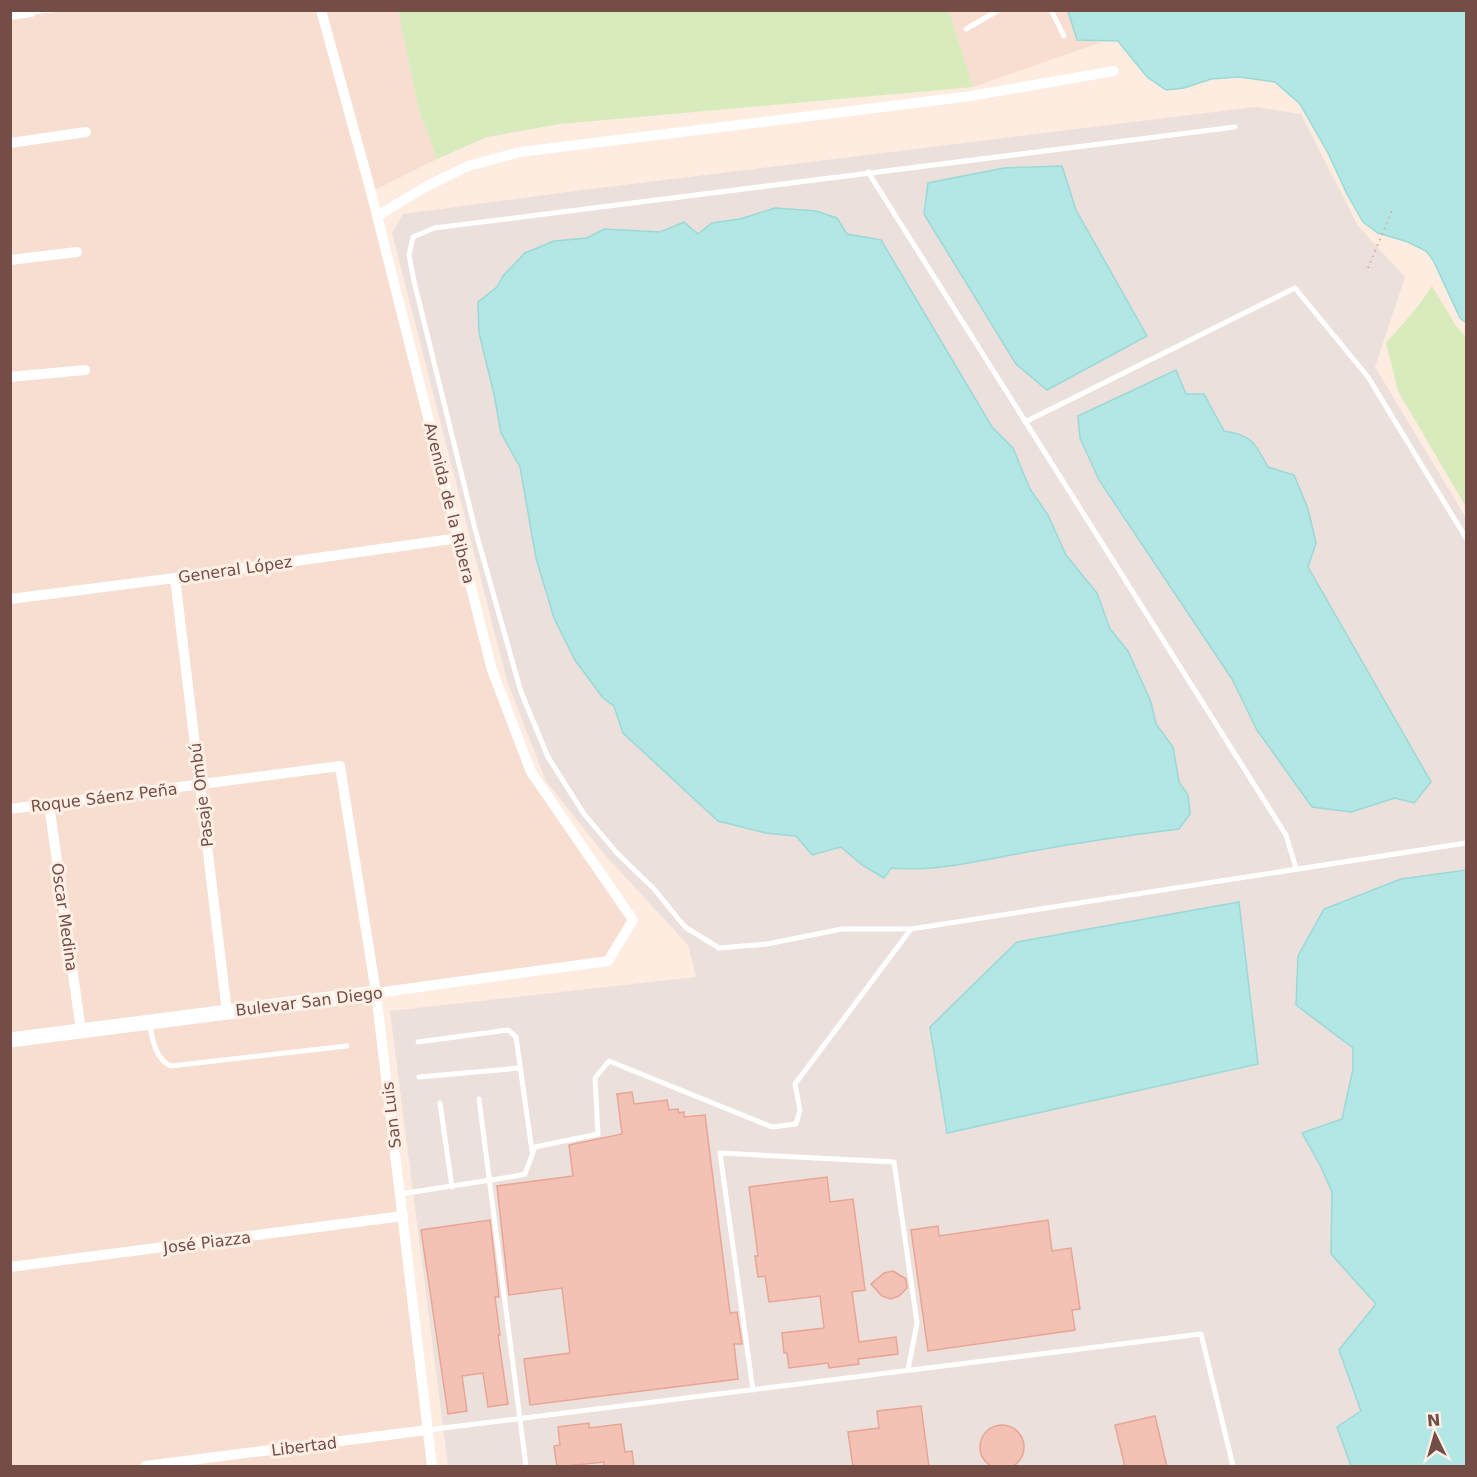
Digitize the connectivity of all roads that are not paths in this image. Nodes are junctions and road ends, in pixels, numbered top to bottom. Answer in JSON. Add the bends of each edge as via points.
{"nodes":[{"id":1,"x":52,"y":10,"type":"edge"},
{"id":2,"x":321,"y":10,"type":"edge"},
{"id":3,"x":999,"y":10,"type":"edge"},
{"id":4,"x":1051,"y":10,"type":"edge"},
{"id":5,"x":31,"y":12,"type":"joint"},
{"id":6,"x":10,"y":15,"type":"edge"},
{"id":7,"x":966,"y":29,"type":"dead end"},
{"id":8,"x":1064,"y":36,"type":"dead end"},
{"id":9,"x":1114,"y":71,"type":"dead end"},
{"id":10,"x":1235,"y":127,"type":"dead end"},
{"id":11,"x":86,"y":132,"type":"dead end"},
{"id":12,"x":10,"y":143,"type":"edge"},
{"id":13,"x":868,"y":172,"type":"junction"},
{"id":14,"x":377,"y":216,"type":"junction"},
{"id":15,"x":77,"y":252,"type":"dead end"},
{"id":16,"x":10,"y":260,"type":"edge"},
{"id":17,"x":85,"y":370,"type":"dead end"},
{"id":18,"x":10,"y":377,"type":"edge"},
{"id":19,"x":1025,"y":422,"type":"junction"},
{"id":20,"x":459,"y":538,"type":"junction"},
{"id":21,"x":1467,"y":538,"type":"edge"},
{"id":22,"x":175,"y":578,"type":"junction"},
{"id":23,"x":10,"y":599,"type":"edge"},
{"id":24,"x":340,"y":766,"type":"joint"},
{"id":25,"x":200,"y":784,"type":"junction"},
{"id":26,"x":49,"y":804,"type":"junction"},
{"id":27,"x":10,"y":809,"type":"edge"},
{"id":28,"x":1467,"y":843,"type":"edge"},
{"id":29,"x":1296,"y":868,"type":"junction"},
{"id":30,"x":911,"y":929,"type":"junction"},
{"id":31,"x":608,"y":961,"type":"joint"},
{"id":32,"x":376,"y":993,"type":"junction"},
{"id":33,"x":227,"y":1012,"type":"junction"},
{"id":34,"x":149,"y":1022,"type":"junction"},
{"id":35,"x":81,"y":1031,"type":"junction"},
{"id":36,"x":10,"y":1040,"type":"edge"},
{"id":37,"x":418,"y":1042,"type":"dead end"},
{"id":38,"x":347,"y":1046,"type":"dead end"},
{"id":39,"x":520,"y":1068,"type":"junction"},
{"id":40,"x":419,"y":1077,"type":"dead end"},
{"id":41,"x":479,"y":1099,"type":"dead end"},
{"id":42,"x":440,"y":1103,"type":"dead end"},
{"id":43,"x":532,"y":1151,"type":"junction"},
{"id":44,"x":490,"y":1181,"type":"junction"},
{"id":45,"x":452,"y":1187,"type":"junction"},
{"id":46,"x":400,"y":1194,"type":"junction"},
{"id":47,"x":403,"y":1216,"type":"junction"},
{"id":48,"x":10,"y":1267,"type":"edge"},
{"id":49,"x":908,"y":1370,"type":"junction"},
{"id":50,"x":753,"y":1389,"type":"junction"},
{"id":51,"x":520,"y":1418,"type":"junction"},
{"id":52,"x":427,"y":1430,"type":"junction"},
{"id":53,"x":145,"y":1467,"type":"edge"},
{"id":54,"x":432,"y":1467,"type":"edge"},
{"id":55,"x":526,"y":1467,"type":"edge"},
{"id":56,"x":1233,"y":1467,"type":"edge"}],
"edges":[{"from":1,"to":5,"type":"lane"},
{"from":2,"to":14,"type":"street","name":"Avenida de la Ribera"},
{"from":3,"to":7,"type":"lane"},
{"from":4,"to":8,"type":"lane"},
{"from":5,"to":6,"type":"street"},
{"from":9,"to":14,"type":"street","via":[[971,96],[520,152],[468,166]]},
{"from":10,"to":13,"type":"lane"},
{"from":11,"to":12,"type":"street"},
{"from":13,"to":19,"type":"lane"},
{"from":13,"to":30,"type":"lane","via":[[434,228],[413,237],[409,255],[475,529],[520,692],[548,758],[584,814],[685,927],[719,948],[767,944],[842,929]]},
{"from":14,"to":20,"type":"street","name":"Avenida de la Ribera"},
{"from":15,"to":16,"type":"street"},
{"from":17,"to":18,"type":"street"},
{"from":19,"to":21,"type":"lane","via":[[1294,288],[1368,377]]},
{"from":19,"to":29,"type":"lane","via":[[1286,835]]},
{"from":20,"to":22,"type":"street","name":"General López"},
{"from":20,"to":31,"type":"street","name":"Avenida de la Ribera","via":[[492,670],[531,772],[633,920]]},
{"from":22,"to":23,"type":"street","name":"General López"},
{"from":22,"to":25,"type":"street","name":"Pasaje Ombú"},
{"from":24,"to":25,"type":"street","name":"Roque Sáenz Peña"},
{"from":24,"to":32,"type":"street","name":"San Luis"},
{"from":25,"to":26,"type":"street","name":"Roque Sáenz Peña"},
{"from":25,"to":33,"type":"street","name":"Pasaje Ombú"},
{"from":26,"to":27,"type":"street","name":"Roque Sáenz Peña"},
{"from":26,"to":35,"type":"street","name":"Oscar Medina"},
{"from":28,"to":29,"type":"lane"},
{"from":29,"to":30,"type":"lane"},
{"from":30,"to":43,"type":"lane","via":[[795,1084],[800,1110],[796,1124],[772,1127],[609,1061],[595,1078],[598,1134],[548,1143]]},
{"from":31,"to":32,"type":"street","name":"Bulevar San Diego"},
{"from":32,"to":33,"type":"street","name":"Bulevar San Diego"},
{"from":32,"to":46,"type":"street","name":"San Luis"},
{"from":33,"to":34,"type":"street","name":"Bulevar San Diego"},
{"from":34,"to":35,"type":"street","name":"Bulevar San Diego"},
{"from":34,"to":38,"type":"lane","via":[[157,1052],[171,1066]]},
{"from":35,"to":36,"type":"street","name":"Bulevar San Diego"},
{"from":37,"to":39,"type":"lane","via":[[508,1030],[516,1037]]},
{"from":39,"to":40,"type":"lane"},
{"from":39,"to":43,"type":"lane"},
{"from":41,"to":44,"type":"lane"},
{"from":42,"to":45,"type":"lane"},
{"from":43,"to":44,"type":"lane","via":[[525,1174]]},
{"from":44,"to":45,"type":"lane"},
{"from":44,"to":51,"type":"lane"},
{"from":45,"to":46,"type":"lane"},
{"from":46,"to":47,"type":"street","name":"San Luis"},
{"from":47,"to":48,"type":"street","name":"José Piazza"},
{"from":47,"to":52,"type":"street","name":"San Luis"},
{"from":49,"to":50,"type":"lane"},
{"from":49,"to":50,"type":"lane","via":[[918,1323],[894,1162],[720,1153]]},
{"from":49,"to":56,"type":"lane","via":[[1201,1334]]},
{"from":50,"to":51,"type":"lane"},
{"from":51,"to":52,"type":"lane"},
{"from":51,"to":55,"type":"lane"},
{"from":52,"to":53,"type":"street","name":"Libertad"},
{"from":52,"to":54,"type":"street","name":"San Luis"}]}
